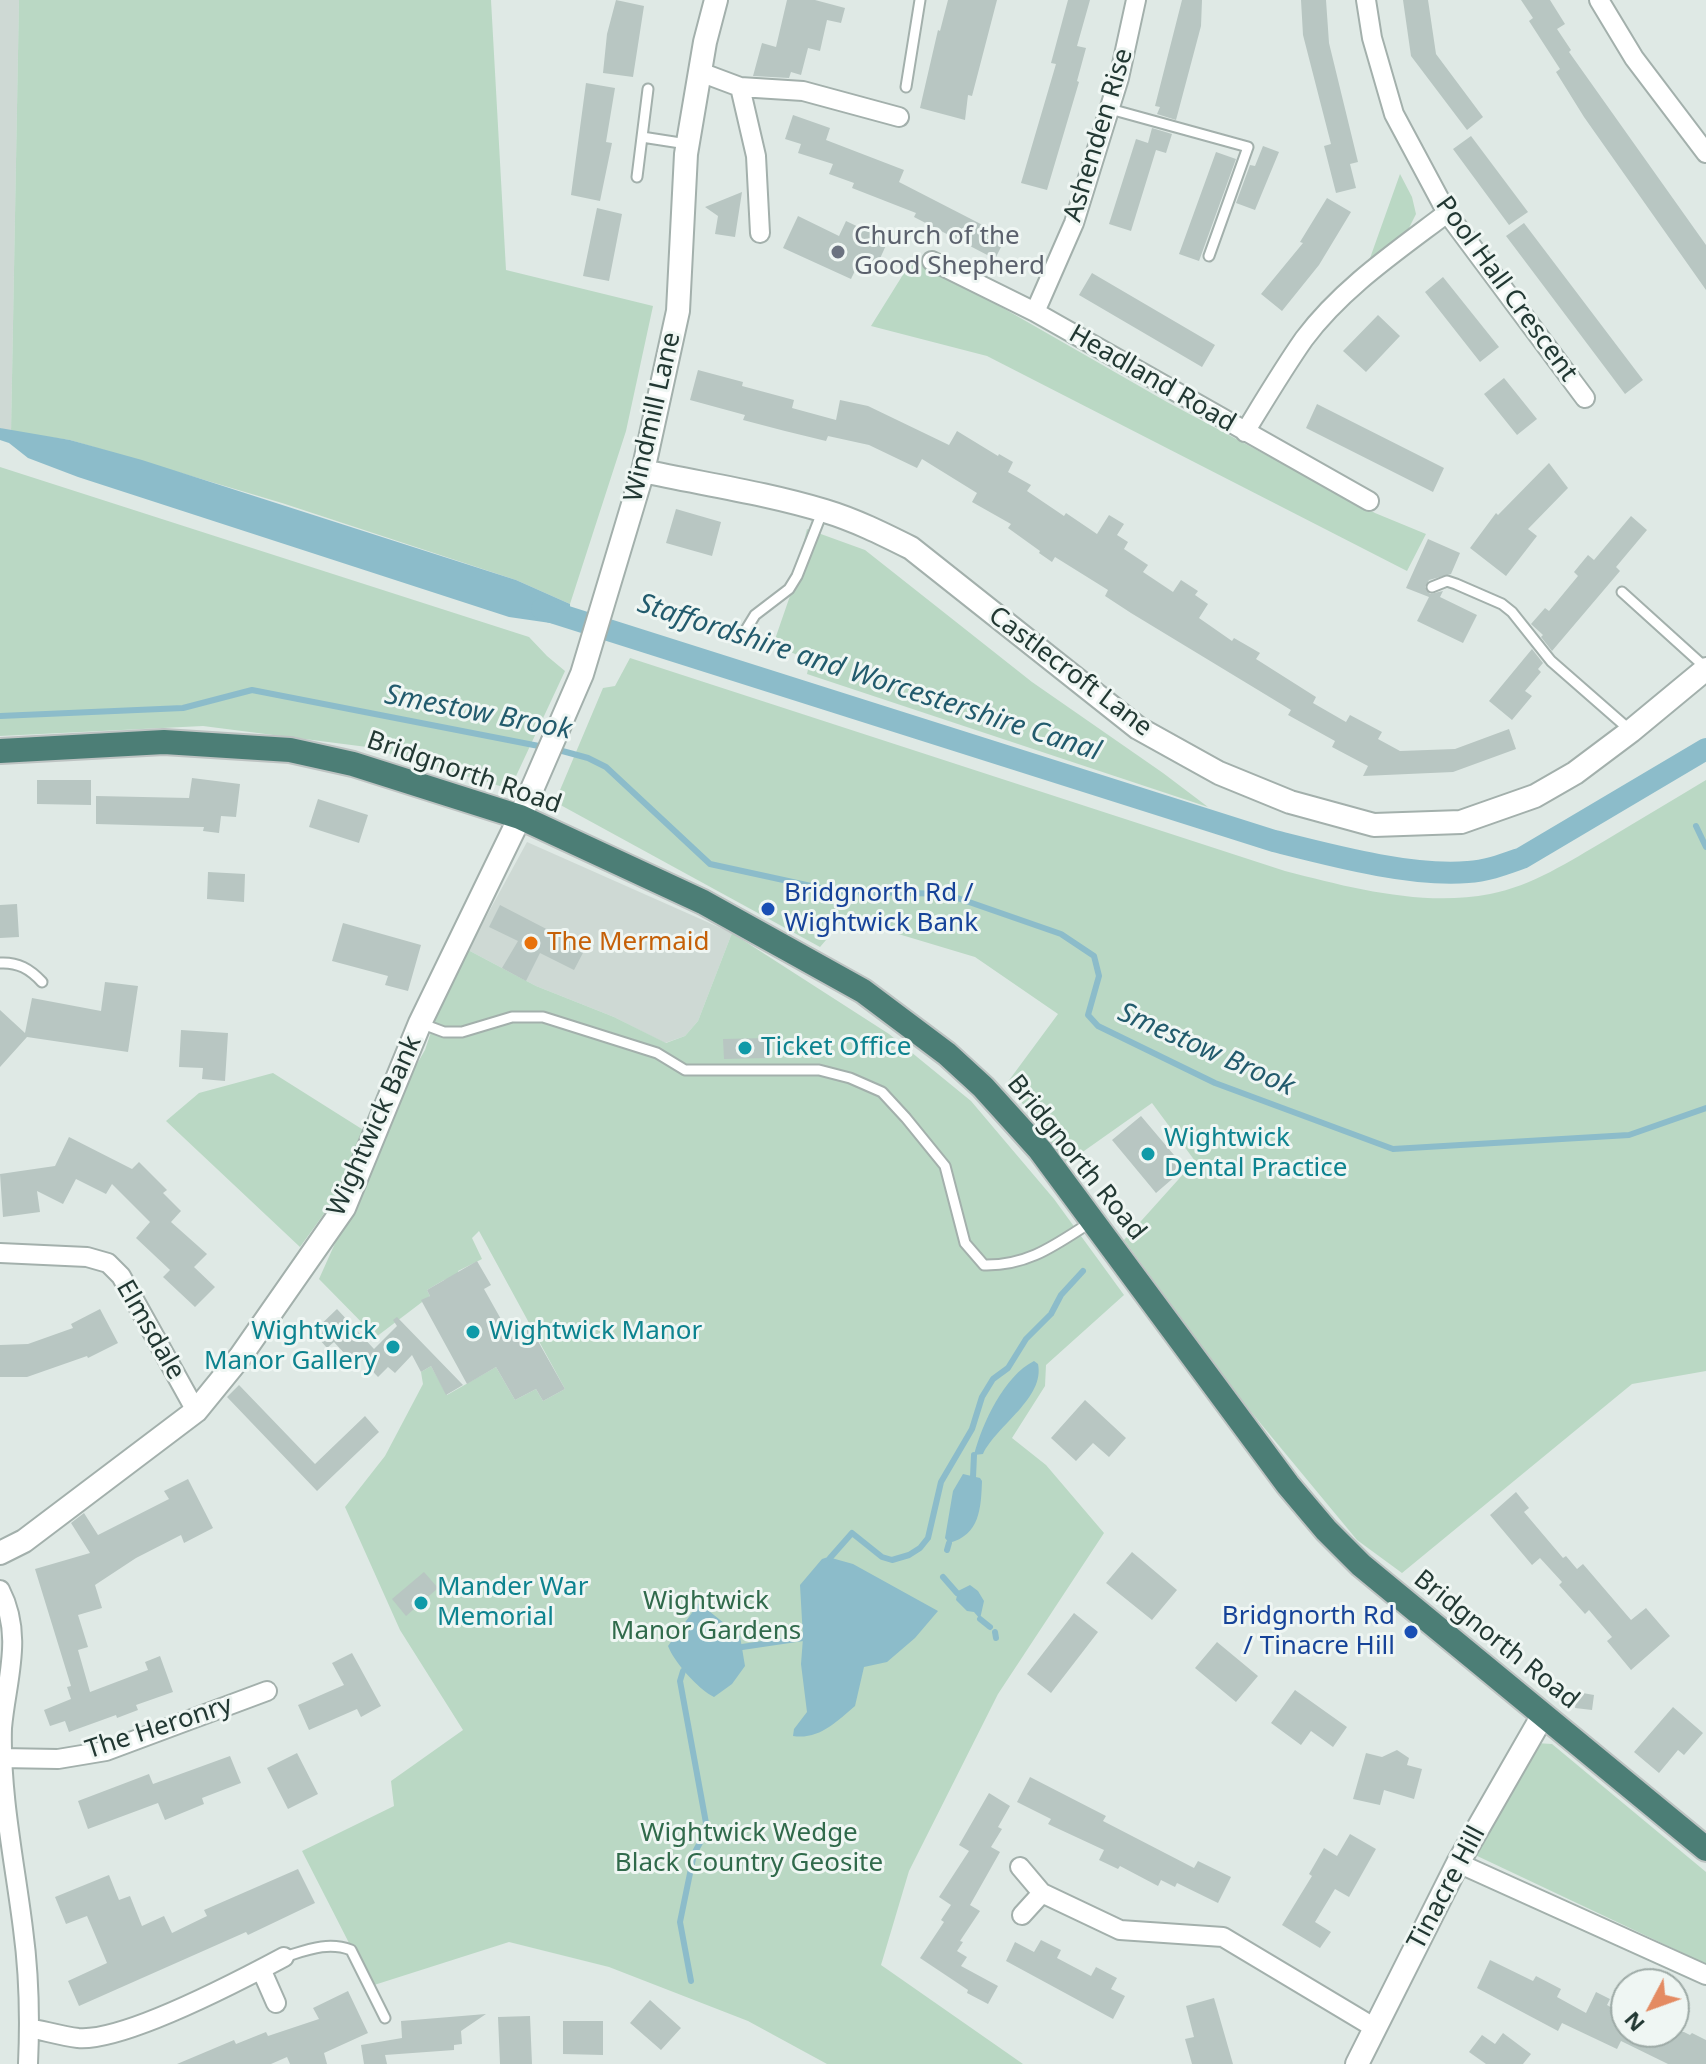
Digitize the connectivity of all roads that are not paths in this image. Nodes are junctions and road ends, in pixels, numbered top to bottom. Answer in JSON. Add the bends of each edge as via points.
{"nodes":[{"id":1,"x":716,"y":0,"type":"edge"},
{"id":2,"x":920,"y":0,"type":"edge"},
{"id":3,"x":1136,"y":0,"type":"edge"},
{"id":4,"x":1366,"y":0,"type":"edge"},
{"id":5,"x":1599,"y":0,"type":"edge"},
{"id":6,"x":700,"y":72,"type":"junction"},
{"id":7,"x":740,"y":87,"type":"junction"},
{"id":8,"x":906,"y":87,"type":"dead end"},
{"id":9,"x":648,"y":89,"type":"dead end"},
{"id":10,"x":1110,"y":109,"type":"junction"},
{"id":11,"x":899,"y":117,"type":"dead end"},
{"id":12,"x":642,"y":137,"type":"junction"},
{"id":13,"x":687,"y":144,"type":"junction"},
{"id":14,"x":1706,"y":153,"type":"edge"},
{"id":15,"x":637,"y":177,"type":"dead end"},
{"id":16,"x":1447,"y":213,"type":"junction"},
{"id":17,"x":760,"y":233,"type":"dead end"},
{"id":18,"x":1209,"y":256,"type":"dead end"},
{"id":19,"x":932,"y":261,"type":"dead end"},
{"id":20,"x":1035,"y":312,"type":"junction"},
{"id":21,"x":1585,"y":398,"type":"dead end"},
{"id":22,"x":1245,"y":432,"type":"junction"},
{"id":23,"x":643,"y":471,"type":"junction"},
{"id":24,"x":1369,"y":501,"type":"dead end"},
{"id":25,"x":823,"y":510,"type":"junction"},
{"id":26,"x":1432,"y":587,"type":"dead end"},
{"id":27,"x":1622,"y":592,"type":"dead end"},
{"id":28,"x":744,"y":633,"type":"dead end"},
{"id":29,"x":1706,"y":668,"type":"edge"},
{"id":30,"x":1631,"y":731,"type":"junction"},
{"id":31,"x":0,"y":751,"type":"edge"},
{"id":32,"x":520,"y":817,"type":"junction"},
{"id":33,"x":0,"y":963,"type":"edge"},
{"id":34,"x":42,"y":982,"type":"dead end"},
{"id":35,"x":420,"y":1023,"type":"junction"},
{"id":36,"x":1094,"y":1221,"type":"junction"},
{"id":37,"x":0,"y":1253,"type":"edge"},
{"id":38,"x":196,"y":1411,"type":"junction"},
{"id":39,"x":0,"y":1553,"type":"edge"},
{"id":40,"x":0,"y":1590,"type":"edge"},
{"id":41,"x":267,"y":1691,"type":"dead end"},
{"id":42,"x":1543,"y":1715,"type":"junction"},
{"id":43,"x":1,"y":1758,"type":"edge"},
{"id":44,"x":4,"y":1824,"type":"edge"},
{"id":45,"x":1706,"y":1849,"type":"edge"},
{"id":46,"x":1458,"y":1863,"type":"junction"},
{"id":47,"x":1020,"y":1867,"type":"dead end"},
{"id":48,"x":1042,"y":1893,"type":"junction"},
{"id":49,"x":1022,"y":1915,"type":"dead end"},
{"id":50,"x":284,"y":1957,"type":"joint"},
{"id":51,"x":261,"y":1969,"type":"junction"},
{"id":52,"x":1706,"y":1975,"type":"edge"},
{"id":53,"x":276,"y":2003,"type":"dead end"},
{"id":54,"x":385,"y":2018,"type":"dead end"},
{"id":55,"x":29,"y":2028,"type":"junction"},
{"id":56,"x":1375,"y":2028,"type":"junction"},
{"id":57,"x":28,"y":2064,"type":"edge"},
{"id":58,"x":1357,"y":2064,"type":"edge"}],
"edges":[{"from":1,"to":6,"type":"street","name":"Windmill Lane"},
{"from":2,"to":8,"type":"lane"},
{"from":3,"to":10,"type":"street","name":"Ashenden Rise"},
{"from":4,"to":16,"type":"street","name":"Pool Hall Crescent","via":[[1394,114]]},
{"from":5,"to":14,"type":"street","via":[[1634,58]]},
{"from":6,"to":7,"type":"street"},
{"from":6,"to":13,"type":"street","name":"Windmill Lane"},
{"from":7,"to":11,"type":"street","via":[[803,91]]},
{"from":7,"to":17,"type":"street","via":[[756,156]]},
{"from":9,"to":12,"type":"lane"},
{"from":10,"to":18,"type":"lane","via":[[1248,147]]},
{"from":10,"to":20,"type":"street","name":"Ashenden Rise","via":[[1074,223]]},
{"from":12,"to":13,"type":"lane"},
{"from":12,"to":15,"type":"lane"},
{"from":13,"to":23,"type":"street","name":"Windmill Lane","via":[[678,311]]},
{"from":16,"to":21,"type":"street","name":"Pool Hall Crescent"},
{"from":16,"to":22,"type":"street","via":[[1330,310],[1305,338]]},
{"from":19,"to":20,"type":"street","name":"Headland Road"},
{"from":20,"to":22,"type":"street","name":"Headland Road"},
{"from":22,"to":24,"type":"street","name":"Headland Road"},
{"from":23,"to":25,"type":"street","name":"Castlecroft Lane"},
{"from":23,"to":32,"type":"street","name":"Windmill Lane","via":[[582,674]]},
{"from":25,"to":28,"type":"lane","via":[[789,589],[755,615]]},
{"from":25,"to":30,"type":"street","name":"Castlecroft Lane","via":[[911,548],[1138,728],[1219,773],[1335,815],[1374,825],[1461,822],[1535,796]]},
{"from":26,"to":30,"type":"lane","via":[[1447,581],[1502,604],[1551,661]]},
{"from":27,"to":29,"type":"lane"},
{"from":29,"to":30,"type":"street","name":"Castlecroft Lane"},
{"from":31,"to":32,"type":"highway","name":"Bridgnorth Road","via":[[164,742],[290,750],[353,764]]},
{"from":32,"to":35,"type":"street","name":"Wightwick Bank"},
{"from":32,"to":36,"type":"highway","name":"Bridgnorth Road","via":[[703,902],[863,991],[947,1054],[992,1096]]},
{"from":33,"to":34,"type":"lane","via":[[30,970]]},
{"from":35,"to":36,"type":"lane","via":[[462,1032],[512,1017],[543,1017],[657,1053],[685,1070],[819,1070],[850,1078],[882,1092],[945,1166],[965,1243],[984,1265],[1008,1266],[1031,1257]]},
{"from":35,"to":38,"type":"street","name":"Wightwick Bank","via":[[344,1208]]},
{"from":36,"to":42,"type":"highway","name":"Bridgnorth Road","via":[[1326,1530]]},
{"from":37,"to":38,"type":"street","name":"Elmsdale","via":[[87,1257],[108,1263],[121,1276]]},
{"from":38,"to":39,"type":"street","name":"Wightwick Bank","via":[[24,1541]]},
{"from":40,"to":43,"type":"street","via":[[12,1624],[14,1651]]},
{"from":41,"to":43,"type":"street","name":"The Heronry","via":[[106,1751],[58,1759]]},
{"from":42,"to":45,"type":"highway","name":"Bridgnorth Road"},
{"from":42,"to":46,"type":"street","name":"Tinacre Hill"},
{"from":43,"to":44,"type":"street"},
{"from":44,"to":55,"type":"street","via":[[24,1933]]},
{"from":46,"to":52,"type":"street"},
{"from":46,"to":56,"type":"street","name":"Tinacre Hill"},
{"from":47,"to":48,"type":"street"},
{"from":48,"to":49,"type":"street"},
{"from":48,"to":56,"type":"street","via":[[1120,1930],[1223,1937]]},
{"from":50,"to":51,"type":"street"},
{"from":50,"to":54,"type":"lane","via":[[318,1947],[351,1950]]},
{"from":51,"to":53,"type":"street"},
{"from":51,"to":55,"type":"street","via":[[109,2035],[80,2038]]},
{"from":55,"to":57,"type":"street"},
{"from":56,"to":58,"type":"street","name":"Tinacre Hill"}]}
